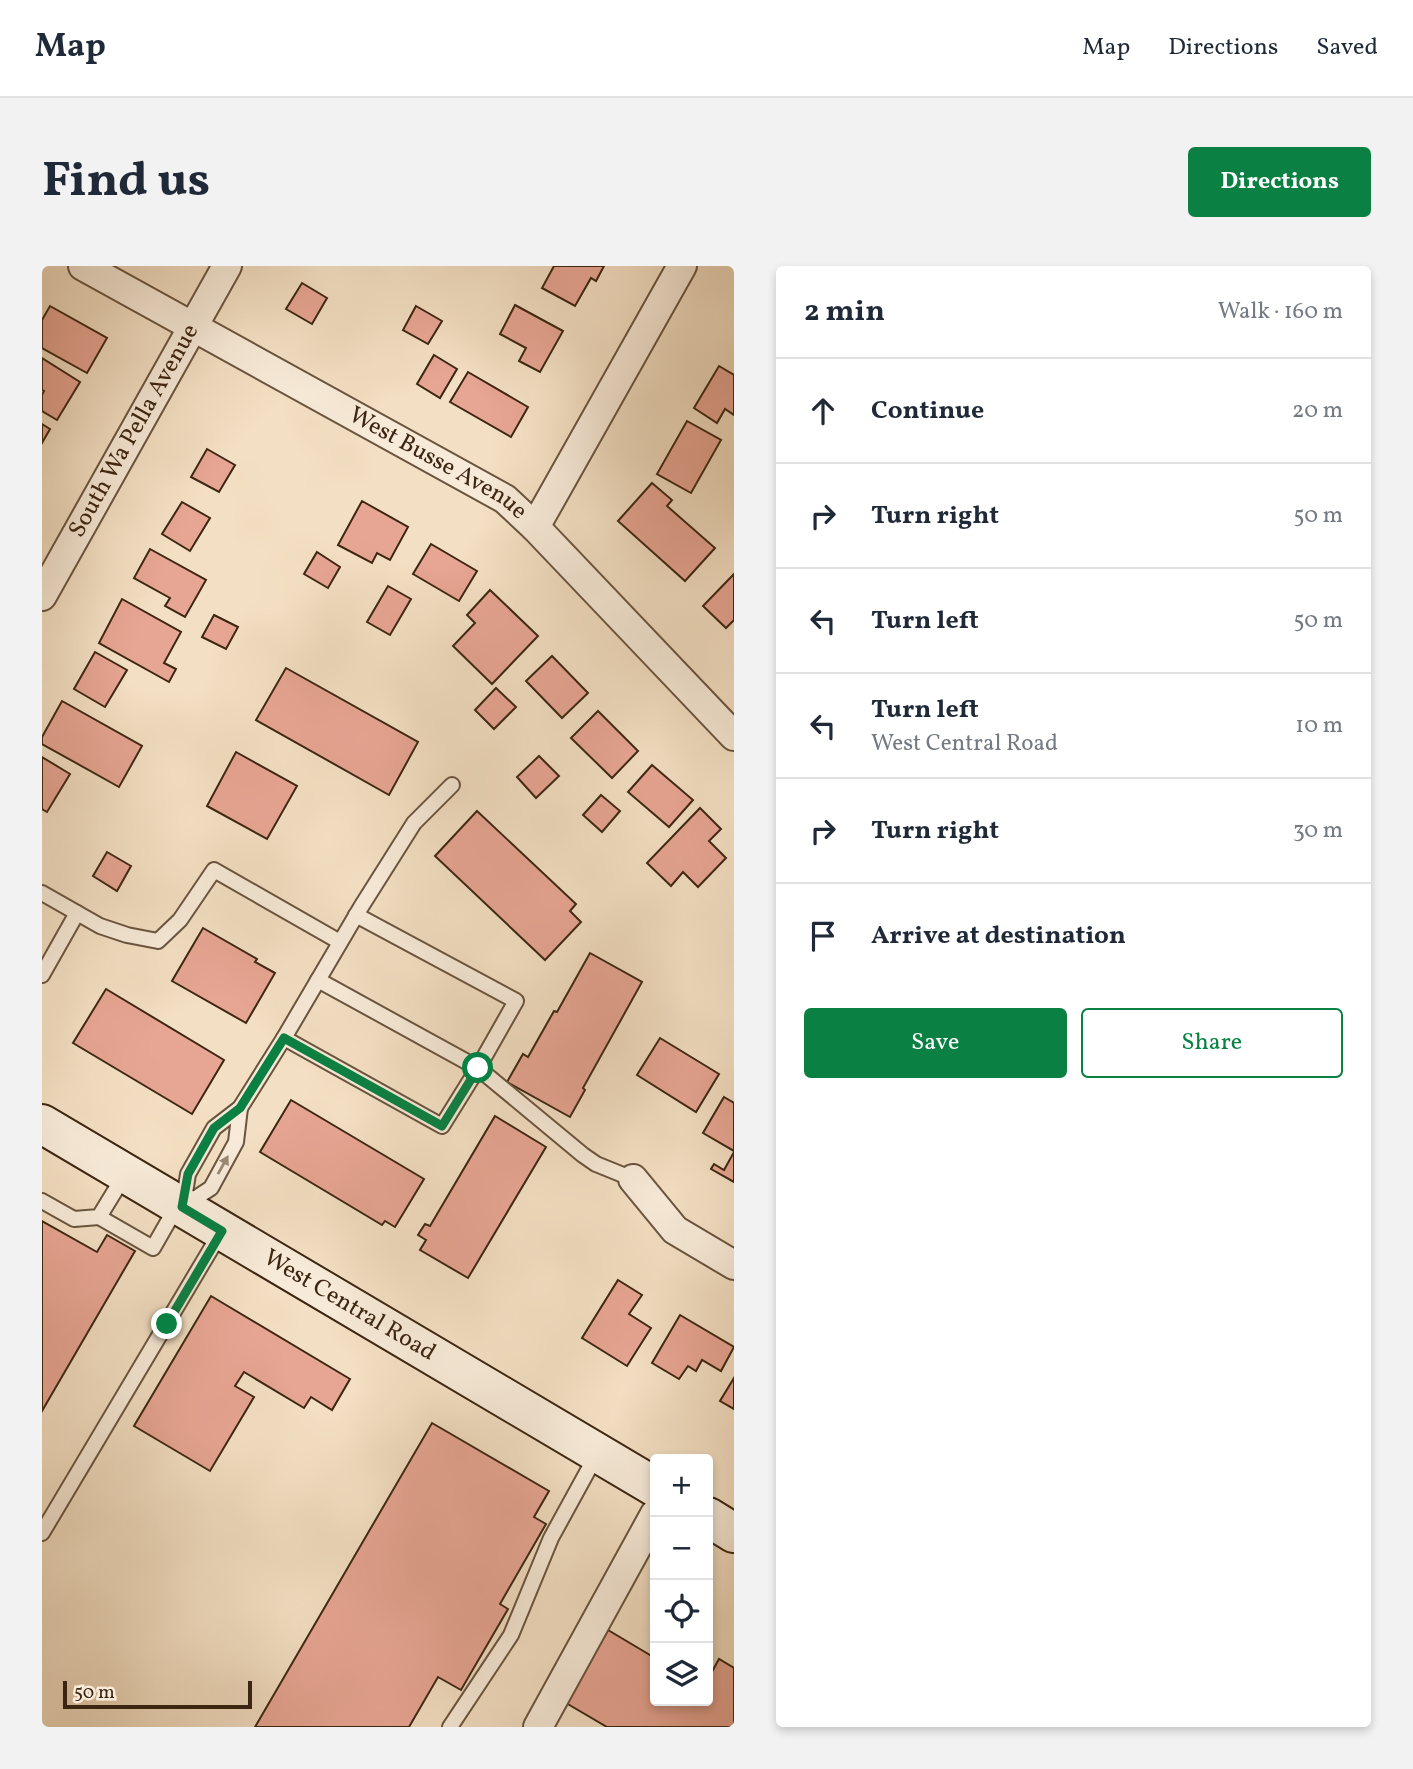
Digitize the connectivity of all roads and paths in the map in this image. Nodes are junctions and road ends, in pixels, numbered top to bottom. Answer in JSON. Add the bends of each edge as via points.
{"nodes":[{"id":1,"x":83,"y":266,"type":"edge"},
{"id":2,"x":227,"y":266,"type":"edge"},
{"id":3,"x":682,"y":266,"type":"edge"},
{"id":4,"x":193,"y":326,"type":"junction"},
{"id":5,"x":535,"y":527,"type":"junction"},
{"id":6,"x":42,"y":596,"type":"edge"},
{"id":7,"x":734,"y":736,"type":"edge"},
{"id":8,"x":452,"y":785,"type":"dead end"},
{"id":9,"x":42,"y":893,"type":"edge"},
{"id":10,"x":77,"y":913,"type":"junction"},
{"id":11,"x":356,"y":915,"type":"junction"},
{"id":12,"x":340,"y":942,"type":"junction"},
{"id":13,"x":42,"y":975,"type":"edge"},
{"id":14,"x":318,"y":980,"type":"junction"},
{"id":15,"x":284,"y":1038,"type":"junction"},
{"id":16,"x":478,"y":1068,"type":"junction"},
{"id":17,"x":240,"y":1108,"type":"junction"},
{"id":18,"x":42,"y":1124,"type":"edge"},
{"id":19,"x":126,"y":1174,"type":"junction"},
{"id":20,"x":633,"y":1179,"type":"joint"},
{"id":21,"x":42,"y":1201,"type":"edge"},
{"id":22,"x":180,"y":1206,"type":"junction"},
{"id":23,"x":99,"y":1217,"type":"junction"},
{"id":24,"x":222,"y":1231,"type":"junction"},
{"id":25,"x":734,"y":1265,"type":"edge"},
{"id":26,"x":597,"y":1452,"type":"junction"},
{"id":27,"x":650,"y":1483,"type":"edge"},
{"id":28,"x":653,"y":1517,"type":"edge"},
{"id":29,"x":713,"y":1520,"type":"edge"},
{"id":30,"x":42,"y":1533,"type":"edge"},
{"id":31,"x":734,"y":1533,"type":"edge"},
{"id":32,"x":450,"y":1727,"type":"edge"},
{"id":33,"x":538,"y":1727,"type":"edge"}],
"edges":[{"from":1,"to":4,"type":"street","name":"West Busse Avenue"},
{"from":2,"to":4,"type":"street","name":"South Wa Pella Avenue"},
{"from":3,"to":5,"type":"street"},
{"from":4,"to":5,"type":"street","name":"West Busse Avenue","via":[[505,499]]},
{"from":4,"to":6,"type":"street","name":"South Wa Pella Avenue"},
{"from":5,"to":7,"type":"street","name":"West Busse Avenue"},
{"from":8,"to":11,"type":"lane","via":[[414,823]]},
{"from":9,"to":10,"type":"lane"},
{"from":10,"to":12,"type":"lane","via":[[100,926],[158,941],[180,920],[214,870]]},
{"from":10,"to":13,"type":"lane"},
{"from":11,"to":12,"type":"lane"},
{"from":11,"to":16,"type":"lane","via":[[516,1001]]},
{"from":12,"to":14,"type":"lane"},
{"from":14,"to":15,"type":"lane"},
{"from":14,"to":16,"type":"lane"},
{"from":15,"to":16,"type":"lane","via":[[442,1126]]},
{"from":15,"to":17,"type":"lane"},
{"from":16,"to":20,"type":"lane","via":[[583,1155]]},
{"from":17,"to":22,"type":"lane","via":[[214,1128],[188,1174]]},
{"from":22,"to":17,"type":"lane","one_way":true,"via":[[211,1188],[236,1142]]},
{"from":18,"to":19,"type":"main road","name":"West Central Road"},
{"from":19,"to":22,"type":"main road","name":"West Central Road"},
{"from":19,"to":23,"type":"lane"},
{"from":20,"to":25,"type":"street","via":[[675,1230]]},
{"from":21,"to":23,"type":"lane","via":[[74,1219]]},
{"from":22,"to":23,"type":"lane","via":[[153,1248]]},
{"from":22,"to":24,"type":"main road","name":"West Central Road"},
{"from":24,"to":26,"type":"main road","name":"West Central Road"},
{"from":24,"to":30,"type":"lane"},
{"from":26,"to":27,"type":"main road","name":"West Central Road"},
{"from":26,"to":32,"type":"lane","via":[[551,1538],[510,1635]]},
{"from":28,"to":33,"type":"street"},
{"from":29,"to":31,"type":"main road"}]}
